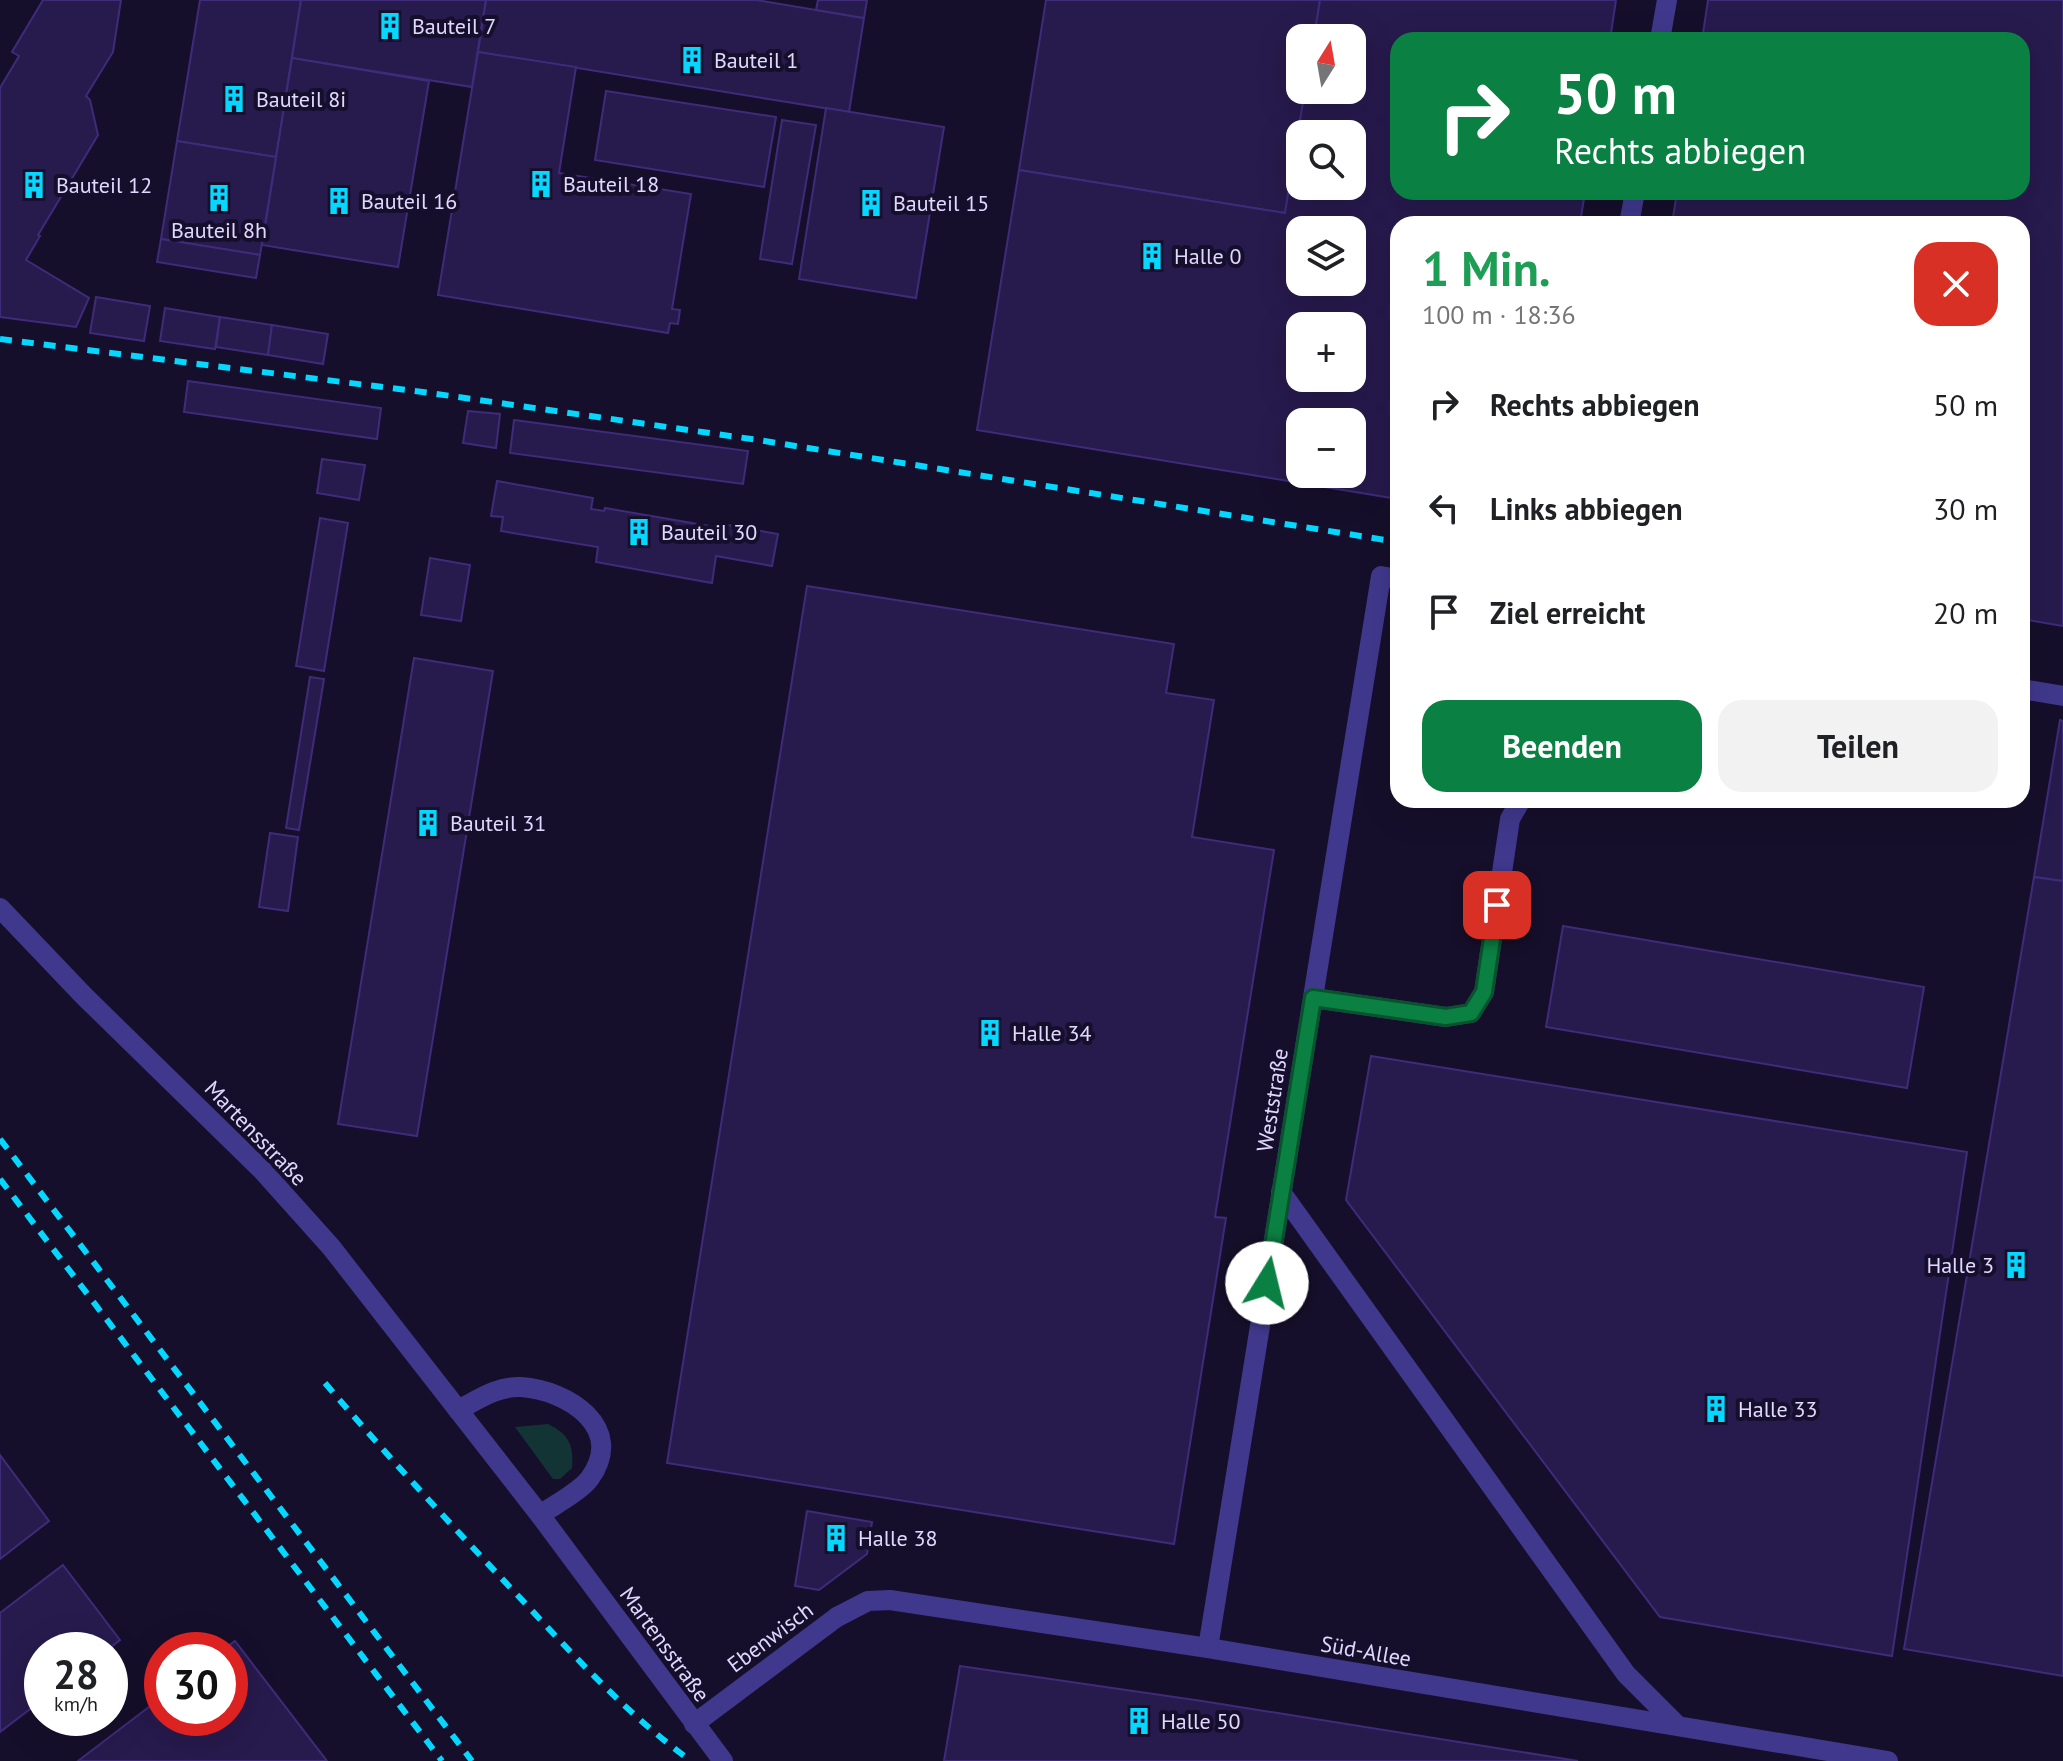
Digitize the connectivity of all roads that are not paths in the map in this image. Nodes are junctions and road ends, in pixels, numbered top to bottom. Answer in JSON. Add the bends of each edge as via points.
{"nodes":[{"id":1,"x":1667,"y":0,"type":"edge"},
{"id":2,"x":1661,"y":32,"type":"edge"},
{"id":3,"x":1390,"y":578,"type":"edge"},
{"id":4,"x":2030,"y":690,"type":"edge"},
{"id":5,"x":2063,"y":696,"type":"edge"},
{"id":6,"x":1516,"y":808,"type":"edge"},
{"id":7,"x":0,"y":908,"type":"edge"},
{"id":8,"x":1313,"y":998,"type":"junction"},
{"id":9,"x":1281,"y":1192,"type":"junction"},
{"id":10,"x":458,"y":1410,"type":"junction"},
{"id":11,"x":540,"y":1515,"type":"junction"},
{"id":12,"x":837,"y":1617,"type":"joint"},
{"id":13,"x":1208,"y":1648,"type":"junction"},
{"id":14,"x":694,"y":1724,"type":"junction"},
{"id":15,"x":1677,"y":1725,"type":"junction"},
{"id":16,"x":723,"y":1761,"type":"edge"},
{"id":17,"x":1888,"y":1761,"type":"edge"}],
"edges":[{"from":1,"to":2,"type":"street"},
{"from":3,"to":8,"type":"street","name":"Weststraße","via":[[1381,576]]},
{"from":4,"to":5,"type":"street"},
{"from":6,"to":8,"type":"street","via":[[1510,819],[1484,992],[1471,1013],[1446,1017]]},
{"from":7,"to":10,"type":"street","name":"Martensstraße","via":[[262,1170],[331,1247]]},
{"from":8,"to":9,"type":"street","name":"Weststraße"},
{"from":9,"to":13,"type":"street","name":"Weststraße"},
{"from":9,"to":15,"type":"street","via":[[1626,1674]]},
{"from":10,"to":11,"type":"street","name":"Martensstraße"},
{"from":10,"to":11,"type":"street","via":[[493,1390],[521,1387],[578,1405],[599,1430],[601,1457],[588,1481]]},
{"from":11,"to":14,"type":"street","name":"Martensstraße"},
{"from":12,"to":13,"type":"street","name":"Süd-Allee","via":[[868,1601],[890,1600]]},
{"from":12,"to":14,"type":"street","name":"Ebenwisch"},
{"from":13,"to":15,"type":"street","name":"Süd-Allee"},
{"from":14,"to":16,"type":"street","name":"Martensstraße"},
{"from":15,"to":17,"type":"street","name":"Süd-Allee"}]}
